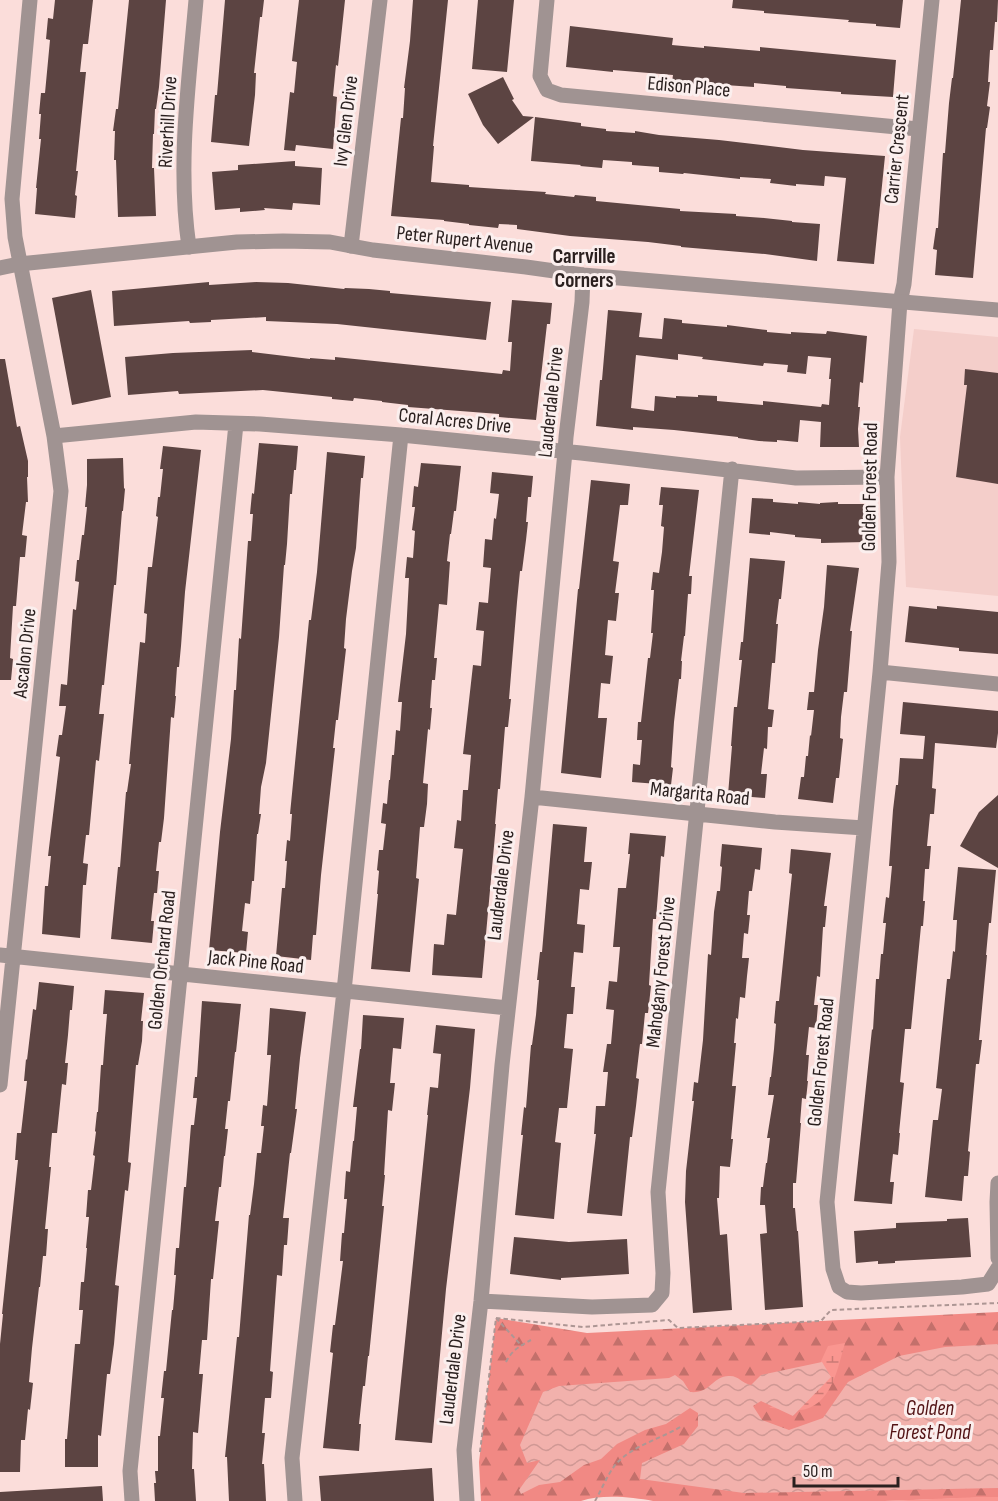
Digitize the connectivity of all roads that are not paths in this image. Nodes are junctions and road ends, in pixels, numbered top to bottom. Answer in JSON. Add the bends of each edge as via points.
{"nodes":[{"id":1,"x":30,"y":0,"type":"edge"},
{"id":2,"x":196,"y":0,"type":"edge"},
{"id":3,"x":380,"y":0,"type":"edge"},
{"id":4,"x":547,"y":0,"type":"edge"},
{"id":5,"x":932,"y":0,"type":"edge"},
{"id":6,"x":918,"y":129,"type":"junction"},
{"id":7,"x":351,"y":246,"type":"junction"},
{"id":8,"x":189,"y":247,"type":"junction"},
{"id":9,"x":19,"y":264,"type":"junction"},
{"id":10,"x":0,"y":268,"type":"edge"},
{"id":11,"x":583,"y":275,"type":"junction"},
{"id":12,"x":900,"y":302,"type":"junction"},
{"id":13,"x":998,"y":310,"type":"edge"},
{"id":14,"x":236,"y":424,"type":"junction"},
{"id":15,"x":400,"y":435,"type":"junction"},
{"id":16,"x":54,"y":436,"type":"junction"},
{"id":17,"x":566,"y":452,"type":"junction"},
{"id":18,"x":732,"y":470,"type":"junction"},
{"id":19,"x":887,"y":477,"type":"junction"},
{"id":20,"x":880,"y":672,"type":"junction"},
{"id":21,"x":998,"y":684,"type":"edge"},
{"id":22,"x":532,"y":797,"type":"junction"},
{"id":23,"x":696,"y":813,"type":"junction"},
{"id":24,"x":864,"y":828,"type":"junction"},
{"id":25,"x":7,"y":956,"type":"edge"},
{"id":26,"x":180,"y":975,"type":"junction"},
{"id":27,"x":344,"y":991,"type":"junction"},
{"id":28,"x":508,"y":1008,"type":"junction"},
{"id":29,"x":0,"y":1085,"type":"edge"},
{"id":30,"x":998,"y":1183,"type":"edge"},
{"id":31,"x":998,"y":1258,"type":"edge"},
{"id":32,"x":998,"y":1268,"type":"edge"},
{"id":33,"x":481,"y":1301,"type":"junction"},
{"id":34,"x":132,"y":1501,"type":"edge"},
{"id":35,"x":295,"y":1501,"type":"edge"},
{"id":36,"x":467,"y":1501,"type":"edge"}],
"edges":[{"from":1,"to":9,"type":"street","name":"Ascalon Drive","via":[[12,199]]},
{"from":2,"to":8,"type":"street","name":"Riverhill Drive","via":[[184,139]]},
{"from":3,"to":7,"type":"street","name":"Ivy Glen Drive"},
{"from":4,"to":6,"type":"street","name":"Edison Place","via":[[540,76],[547,90],[561,95]]},
{"from":5,"to":6,"type":"street","name":"Carrier Crescent"},
{"from":6,"to":12,"type":"street","name":"Carrier Crescent"},
{"from":7,"to":8,"type":"street","name":"Peter Rupert Avenue","via":[[283,241]]},
{"from":7,"to":11,"type":"street","name":"Peter Rupert Avenue"},
{"from":8,"to":9,"type":"street","name":"Peter Rupert Avenue"},
{"from":9,"to":10,"type":"street","name":"Peter Rupert Avenue"},
{"from":9,"to":16,"type":"street","name":"Ascalon Drive"},
{"from":11,"to":12,"type":"street","name":"Peter Rupert Avenue"},
{"from":11,"to":17,"type":"street","name":"Lauderdale Drive"},
{"from":12,"to":13,"type":"street","name":"Peter Rupert Avenue"},
{"from":12,"to":19,"type":"street","name":"Golden Forest Road"},
{"from":14,"to":15,"type":"street","name":"Coral Acres Drive"},
{"from":14,"to":16,"type":"street","name":"Coral Acres Drive","via":[[196,422]]},
{"from":14,"to":26,"type":"street","name":"Golden Orchard Road"},
{"from":15,"to":17,"type":"street","name":"Coral Acres Drive"},
{"from":15,"to":27,"type":"street"},
{"from":16,"to":25,"type":"street","name":"Ascalon Drive","via":[[61,491]]},
{"from":17,"to":18,"type":"street","name":"Coral Acres Drive"},
{"from":17,"to":22,"type":"street","name":"Lauderdale Drive"},
{"from":18,"to":19,"type":"street","name":"Coral Acres Drive","via":[[796,478]]},
{"from":18,"to":23,"type":"street","name":"Mahogany Forest Drive"},
{"from":19,"to":20,"type":"street","name":"Golden Forest Road","via":[[889,562]]},
{"from":20,"to":21,"type":"street"},
{"from":20,"to":24,"type":"street","name":"Golden Forest Road"},
{"from":22,"to":23,"type":"street","name":"Margarita Road"},
{"from":22,"to":28,"type":"street","name":"Lauderdale Drive"},
{"from":23,"to":24,"type":"street","name":"Margarita Road"},
{"from":23,"to":33,"type":"street","name":"Mahogany Forest Drive","via":[[658,1192],[662,1293],[652,1305],[592,1307]]},
{"from":24,"to":32,"type":"street","name":"Golden Forest Road","via":[[827,1202],[832,1269],[839,1287],[861,1293],[988,1284]]},
{"from":25,"to":26,"type":"street","name":"Jack Pine Road"},
{"from":25,"to":29,"type":"street","name":"Ascalon Drive"},
{"from":26,"to":27,"type":"street","name":"Jack Pine Road"},
{"from":26,"to":34,"type":"street","name":"Golden Orchard Road","via":[[130,1471]]},
{"from":27,"to":28,"type":"street","name":"Jack Pine Road"},
{"from":27,"to":35,"type":"street","via":[[292,1458]]},
{"from":28,"to":33,"type":"street","name":"Lauderdale Drive"},
{"from":30,"to":31,"type":"street"},
{"from":33,"to":36,"type":"street","name":"Lauderdale Drive","via":[[464,1450]]}]}
